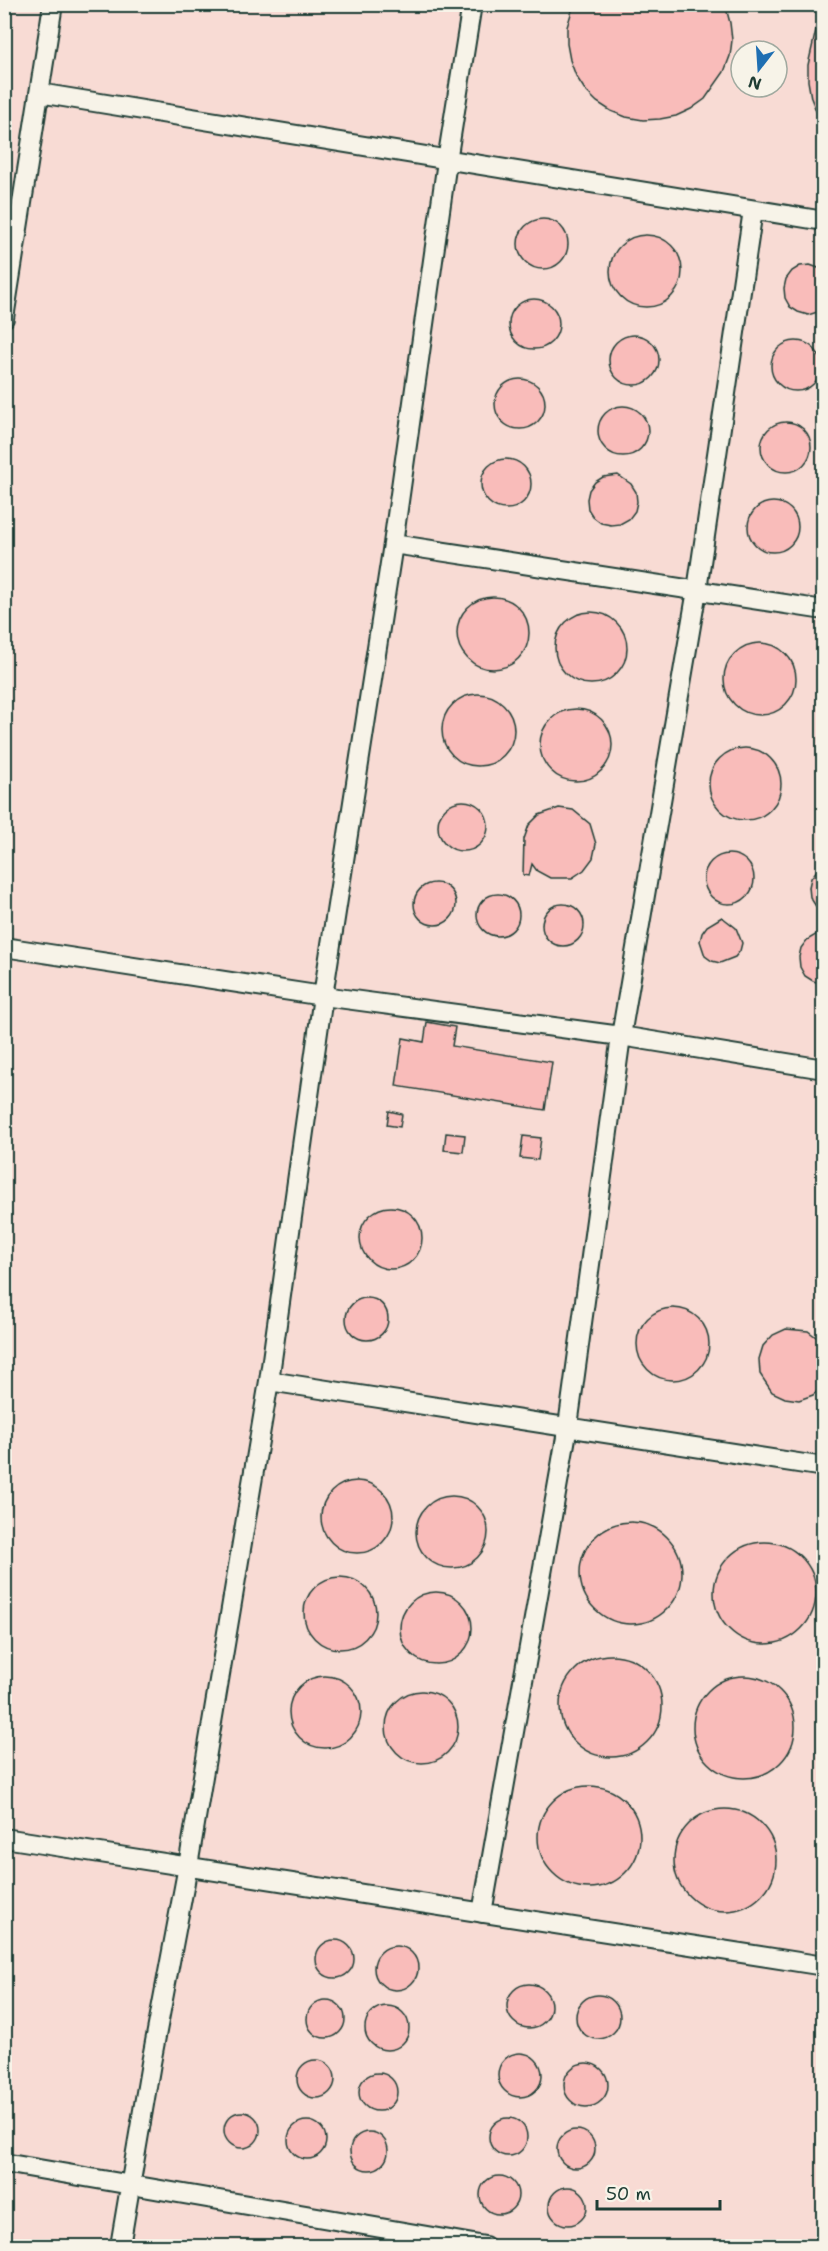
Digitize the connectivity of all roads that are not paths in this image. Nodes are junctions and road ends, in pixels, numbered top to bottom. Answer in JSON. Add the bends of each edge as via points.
{"nodes":[{"id":1,"x":53,"y":4,"type":"edge"},
{"id":2,"x":472,"y":4,"type":"edge"},
{"id":3,"x":39,"y":93,"type":"junction"},
{"id":4,"x":447,"y":161,"type":"junction"},
{"id":5,"x":753,"y":210,"type":"junction"},
{"id":6,"x":824,"y":221,"type":"edge"},
{"id":7,"x":4,"y":318,"type":"edge"},
{"id":8,"x":393,"y":544,"type":"junction"},
{"id":9,"x":697,"y":590,"type":"junction"},
{"id":10,"x":824,"y":610,"type":"edge"},
{"id":11,"x":4,"y":947,"type":"edge"},
{"id":12,"x":323,"y":996,"type":"junction"},
{"id":13,"x":621,"y":1036,"type":"junction"},
{"id":14,"x":824,"y":1069,"type":"edge"},
{"id":15,"x":269,"y":1381,"type":"junction"},
{"id":16,"x":568,"y":1426,"type":"junction"},
{"id":17,"x":824,"y":1467,"type":"edge"},
{"id":18,"x":4,"y":1838,"type":"edge"},
{"id":19,"x":188,"y":1866,"type":"junction"},
{"id":20,"x":482,"y":1913,"type":"junction"},
{"id":21,"x":824,"y":1966,"type":"edge"},
{"id":22,"x":4,"y":2163,"type":"edge"},
{"id":23,"x":131,"y":2185,"type":"junction"},
{"id":24,"x":120,"y":2247,"type":"edge"},
{"id":25,"x":485,"y":2247,"type":"edge"}],
"edges":[{"from":1,"to":3,"type":"lane"},
{"from":2,"to":4,"type":"lane"},
{"from":3,"to":4,"type":"lane"},
{"from":3,"to":7,"type":"lane"},
{"from":4,"to":5,"type":"lane"},
{"from":4,"to":8,"type":"lane"},
{"from":5,"to":6,"type":"lane"},
{"from":5,"to":9,"type":"lane"},
{"from":8,"to":9,"type":"lane"},
{"from":8,"to":12,"type":"lane"},
{"from":9,"to":10,"type":"lane"},
{"from":9,"to":13,"type":"lane"},
{"from":11,"to":12,"type":"lane"},
{"from":12,"to":13,"type":"lane"},
{"from":12,"to":15,"type":"lane"},
{"from":13,"to":14,"type":"lane"},
{"from":13,"to":16,"type":"lane"},
{"from":15,"to":16,"type":"lane"},
{"from":15,"to":19,"type":"lane"},
{"from":16,"to":17,"type":"lane"},
{"from":16,"to":20,"type":"lane"},
{"from":18,"to":19,"type":"lane"},
{"from":19,"to":20,"type":"lane"},
{"from":19,"to":23,"type":"lane"},
{"from":20,"to":21,"type":"lane"},
{"from":22,"to":23,"type":"lane"},
{"from":23,"to":24,"type":"lane"},
{"from":23,"to":25,"type":"lane"}]}
